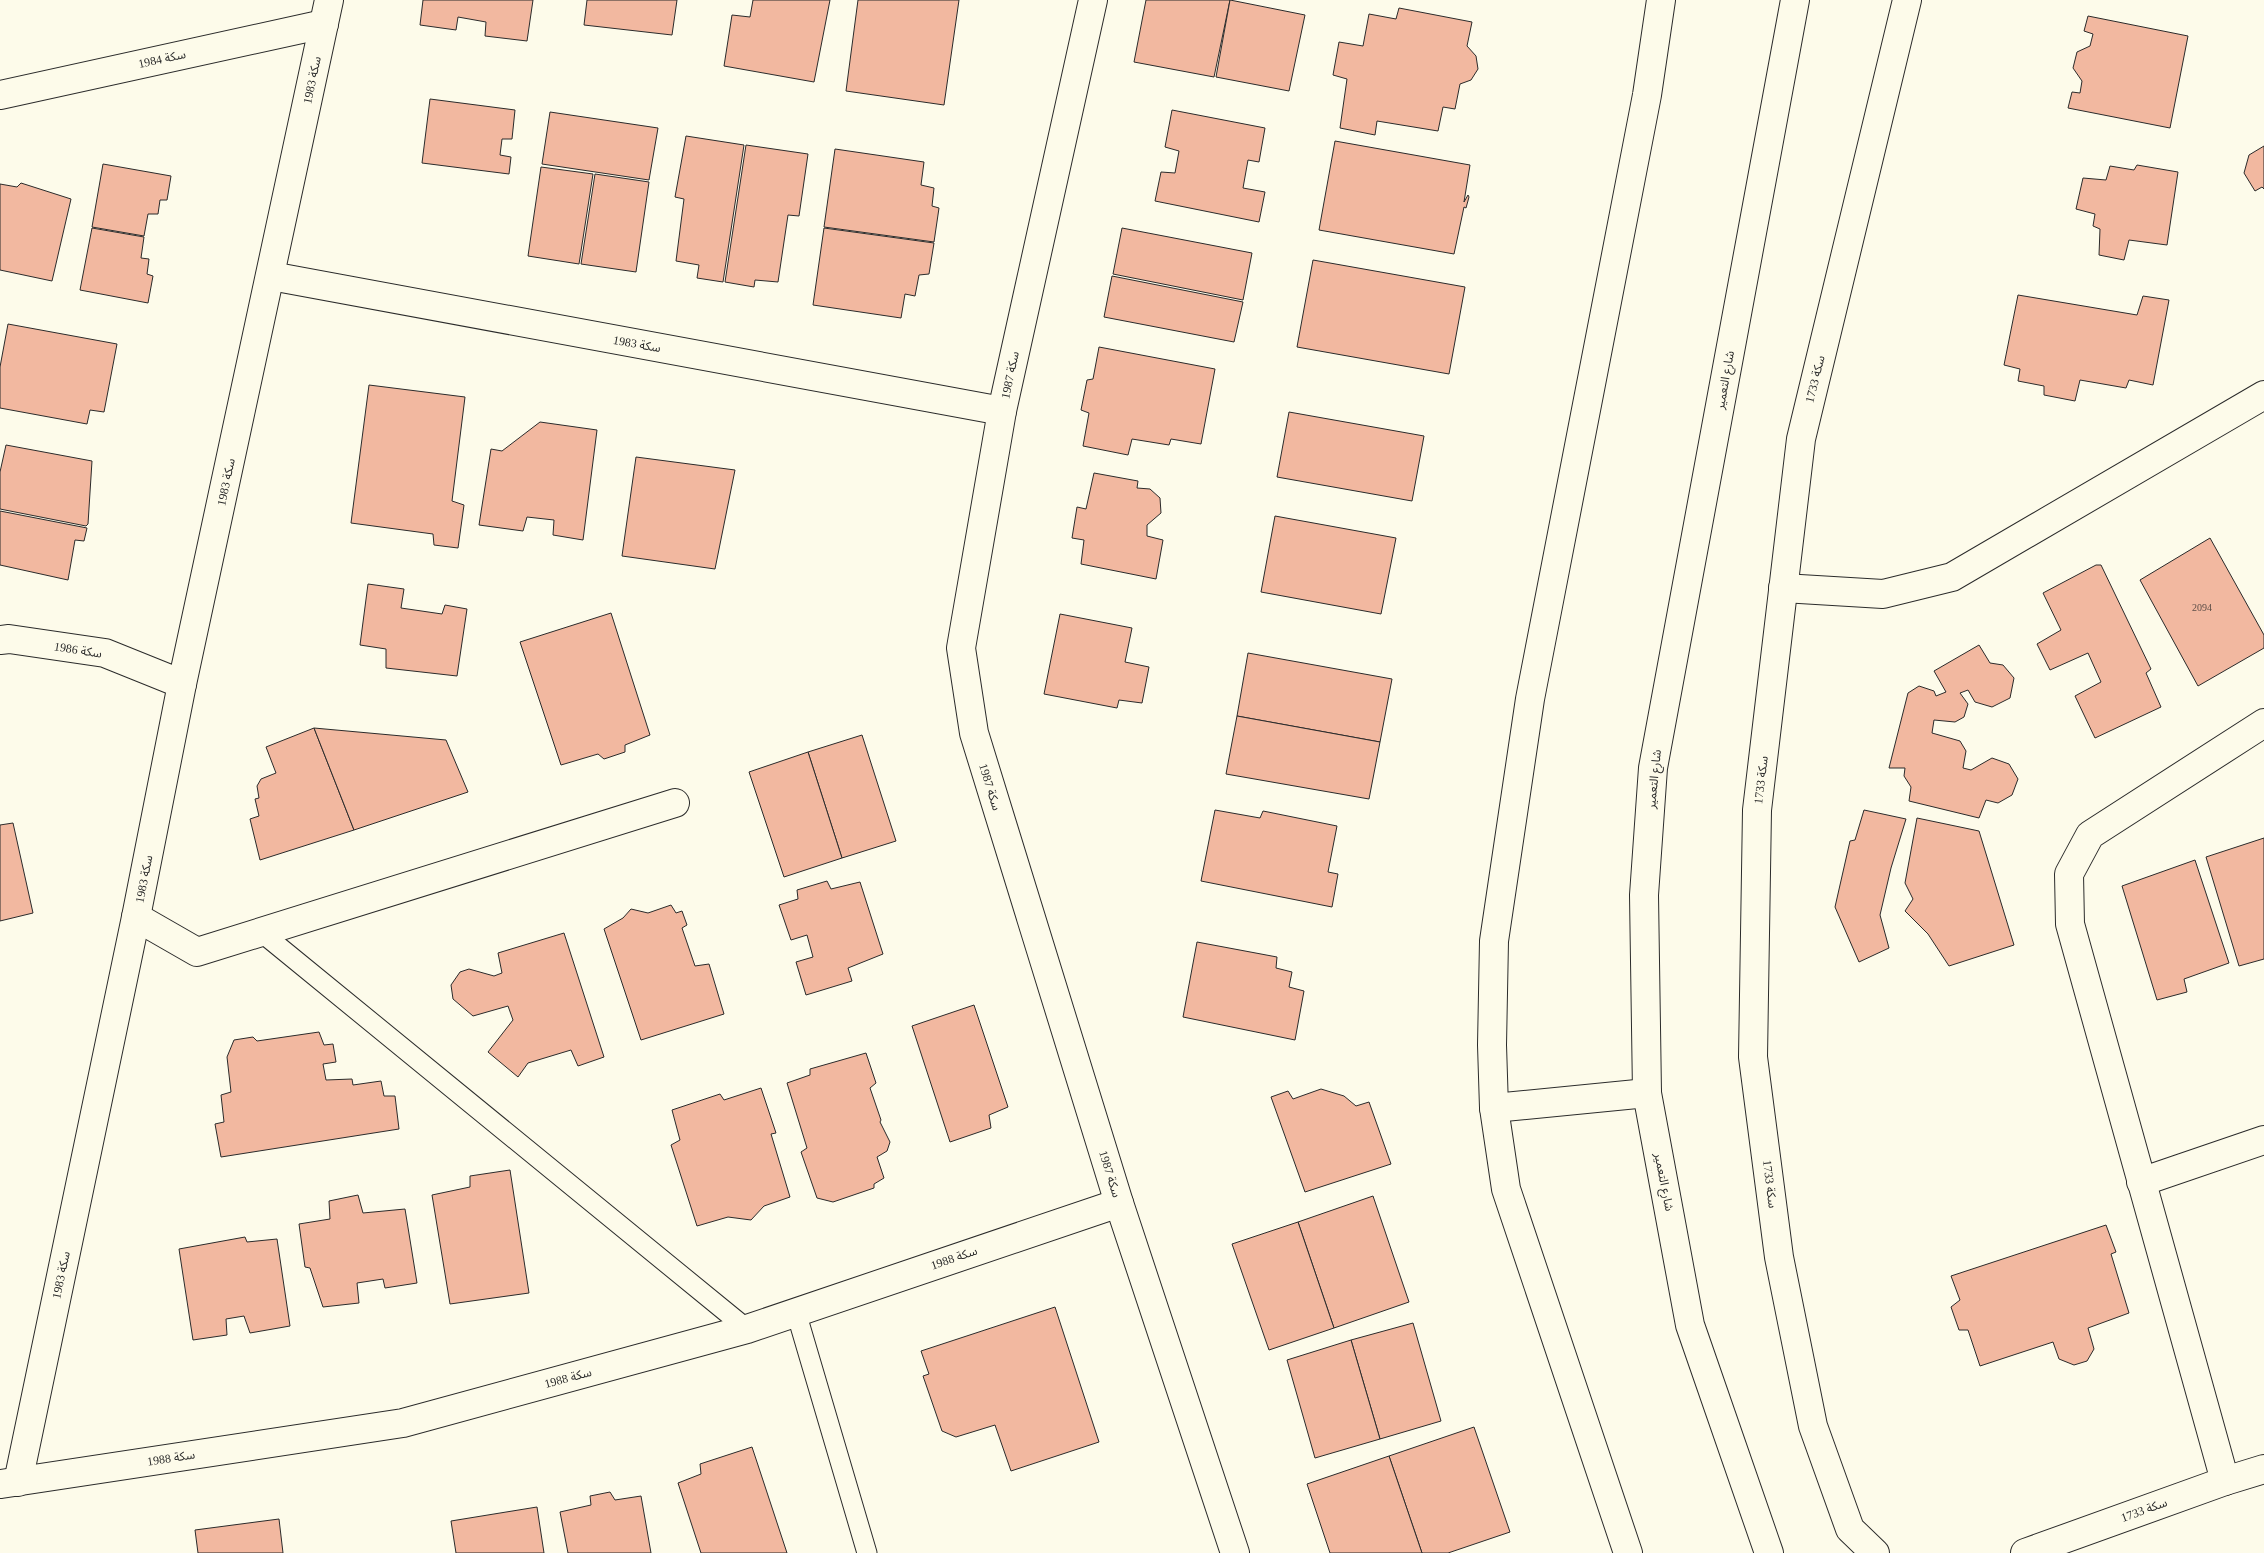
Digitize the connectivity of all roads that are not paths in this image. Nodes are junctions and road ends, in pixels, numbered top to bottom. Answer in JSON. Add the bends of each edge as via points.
{"nodes":[{"id":1,"x":1093,"y":0,"type":"edge"},
{"id":2,"x":1662,"y":0,"type":"edge"},
{"id":3,"x":1795,"y":0,"type":"edge"},
{"id":4,"x":1908,"y":0,"type":"edge"},
{"id":5,"x":326,"y":12,"type":"edge"},
{"id":6,"x":0,"y":95,"type":"edge"},
{"id":7,"x":271,"y":276,"type":"junction"},
{"id":8,"x":2264,"y":396,"type":"edge"},
{"id":9,"x":1002,"y":411,"type":"junction"},
{"id":10,"x":1783,"y":588,"type":"junction"},
{"id":11,"x":0,"y":640,"type":"edge"},
{"id":12,"x":182,"y":684,"type":"junction"},
{"id":13,"x":2264,"y":722,"type":"edge"},
{"id":14,"x":675,"y":803,"type":"dead end"},
{"id":15,"x":136,"y":917,"type":"junction"},
{"id":16,"x":261,"y":932,"type":"junction"},
{"id":17,"x":1647,"y":1093,"type":"junction"},
{"id":18,"x":1494,"y":1108,"type":"junction"},
{"id":19,"x":2264,"y":1140,"type":"edge"},
{"id":20,"x":2141,"y":1182,"type":"junction"},
{"id":21,"x":1118,"y":1203,"type":"junction"},
{"id":22,"x":796,"y":1312,"type":"junction"},
{"id":23,"x":747,"y":1329,"type":"junction"},
{"id":24,"x":2264,"y":1469,"type":"edge"},
{"id":25,"x":2224,"y":1481,"type":"junction"},
{"id":26,"x":9,"y":1483,"type":"edge"},
{"id":27,"x":867,"y":1553,"type":"edge"},
{"id":28,"x":1235,"y":1553,"type":"edge"},
{"id":29,"x":1628,"y":1553,"type":"edge"},
{"id":30,"x":1769,"y":1553,"type":"edge"},
{"id":31,"x":1874,"y":1553,"type":"edge"},
{"id":32,"x":2025,"y":1553,"type":"edge"}],
"edges":[{"from":1,"to":9,"type":"street","name":"سكة 1987"},
{"from":2,"to":18,"type":"street","via":[[1647,96],[1529,708],[1494,941]]},
{"from":3,"to":17,"type":"street","name":"شارع التعمير","via":[[1653,768],[1644,895]]},
{"from":4,"to":10,"type":"street","name":"سكة 1733","via":[[1801,439]]},
{"from":5,"to":6,"type":"street","name":"سكة 1984"},
{"from":5,"to":7,"type":"street","name":"سكة 1983"},
{"from":7,"to":9,"type":"street","name":"سكة 1983"},
{"from":7,"to":12,"type":"street","name":"سكة 1983"},
{"from":8,"to":10,"type":"street","via":[[1952,577],[1883,594]]},
{"from":9,"to":21,"type":"street","name":"سكة 1987","via":[[961,648],[974,733]]},
{"from":10,"to":31,"type":"street","name":"سكة 1733","via":[[1757,810],[1753,1057],[1779,1258],[1813,1426],[1850,1529]]},
{"from":11,"to":12,"type":"street","name":"سكة 1986","via":[[105,653]]},
{"from":12,"to":15,"type":"street","name":"سكة 1983"},
{"from":13,"to":20,"type":"street","via":[[2090,835],[2068,874],[2070,924]]},
{"from":14,"to":16,"type":"street"},
{"from":15,"to":16,"type":"street","via":[[197,952]]},
{"from":15,"to":26,"type":"street","name":"سكة 1983"},
{"from":16,"to":23,"type":"lane"},
{"from":17,"to":18,"type":"street"},
{"from":17,"to":30,"type":"street","name":"شارع التعمير","via":[[1690,1325]]},
{"from":18,"to":29,"type":"street","via":[[1506,1189]]},
{"from":19,"to":20,"type":"street"},
{"from":20,"to":25,"type":"street"},
{"from":21,"to":22,"type":"street","name":"سكة 1988"},
{"from":21,"to":28,"type":"street","name":"سكة 1987"},
{"from":22,"to":23,"type":"street","name":"سكة 1988"},
{"from":22,"to":27,"type":"lane"},
{"from":23,"to":26,"type":"street","name":"سكة 1988","via":[[403,1423]]},
{"from":24,"to":25,"type":"street","name":"سكة 1733"},
{"from":25,"to":32,"type":"street","name":"سكة 1733"}]}
